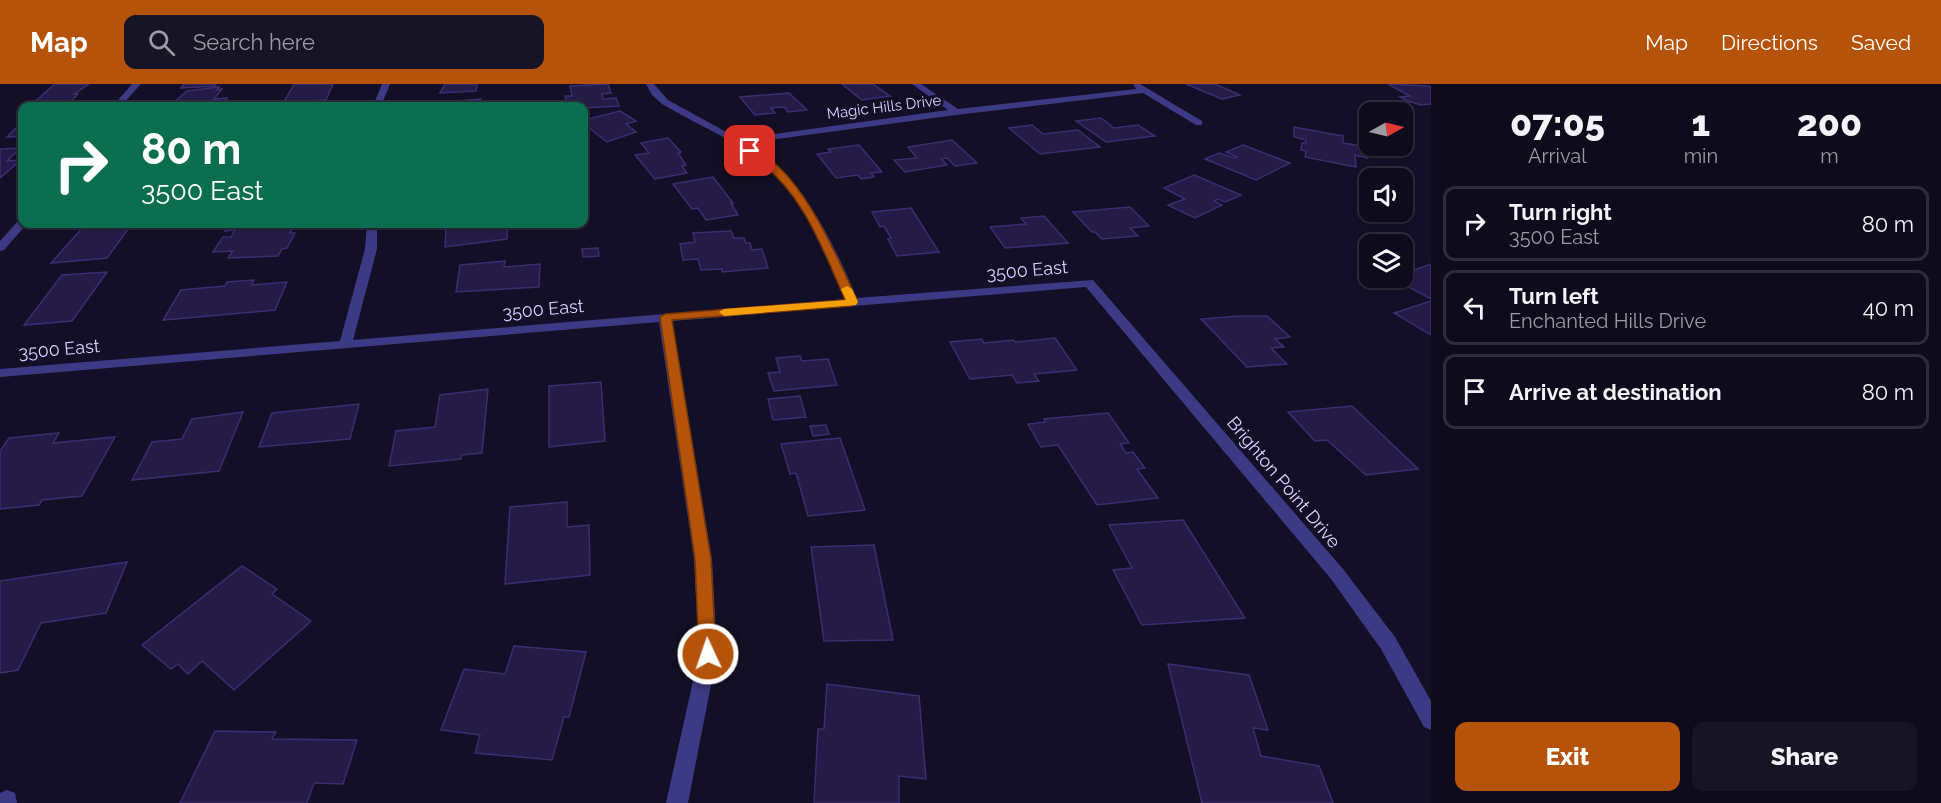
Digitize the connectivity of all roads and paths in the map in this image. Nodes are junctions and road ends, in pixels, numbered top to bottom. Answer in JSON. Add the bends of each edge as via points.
{"nodes":[{"id":1,"x":137,"y":84,"type":"edge"},
{"id":2,"x":386,"y":84,"type":"edge"},
{"id":3,"x":650,"y":84,"type":"edge"},
{"id":4,"x":915,"y":84,"type":"edge"},
{"id":5,"x":1134,"y":84,"type":"edge"},
{"id":6,"x":1145,"y":90,"type":"junction"},
{"id":7,"x":121,"y":102,"type":"edge"},
{"id":8,"x":379,"y":102,"type":"edge"},
{"id":9,"x":956,"y":112,"type":"junction"},
{"id":10,"x":1199,"y":123,"type":"dead end"},
{"id":11,"x":735,"y":142,"type":"junction"},
{"id":12,"x":18,"y":228,"type":"edge"},
{"id":13,"x":372,"y":228,"type":"edge"},
{"id":14,"x":0,"y":248,"type":"edge"},
{"id":15,"x":1089,"y":283,"type":"joint"},
{"id":16,"x":852,"y":302,"type":"junction"},
{"id":17,"x":665,"y":317,"type":"junction"},
{"id":18,"x":346,"y":343,"type":"junction"},
{"id":19,"x":0,"y":372,"type":"edge"},
{"id":20,"x":1431,"y":720,"type":"edge"},
{"id":21,"x":677,"y":803,"type":"edge"}],
"edges":[{"from":1,"to":7,"type":"street"},
{"from":2,"to":8,"type":"street"},
{"from":3,"to":11,"type":"street","via":[[665,102]]},
{"from":4,"to":9,"type":"street"},
{"from":5,"to":6,"type":"street"},
{"from":6,"to":9,"type":"street","name":"Magic Hills Drive"},
{"from":6,"to":10,"type":"street"},
{"from":9,"to":11,"type":"street","name":"Magic Hills Drive"},
{"from":11,"to":16,"type":"street","via":[[765,160],[793,190],[817,225]]},
{"from":12,"to":14,"type":"street"},
{"from":13,"to":18,"type":"street","via":[[371,249]]},
{"from":15,"to":16,"type":"street","name":"3500 East"},
{"from":15,"to":20,"type":"street","name":"Brighton Point Drive","via":[[1337,574],[1388,643]]},
{"from":16,"to":17,"type":"street","name":"3500 East"},
{"from":17,"to":18,"type":"street","name":"3500 East"},
{"from":17,"to":21,"type":"street","via":[[703,559],[708,654]]},
{"from":18,"to":19,"type":"street","name":"3500 East"}]}
